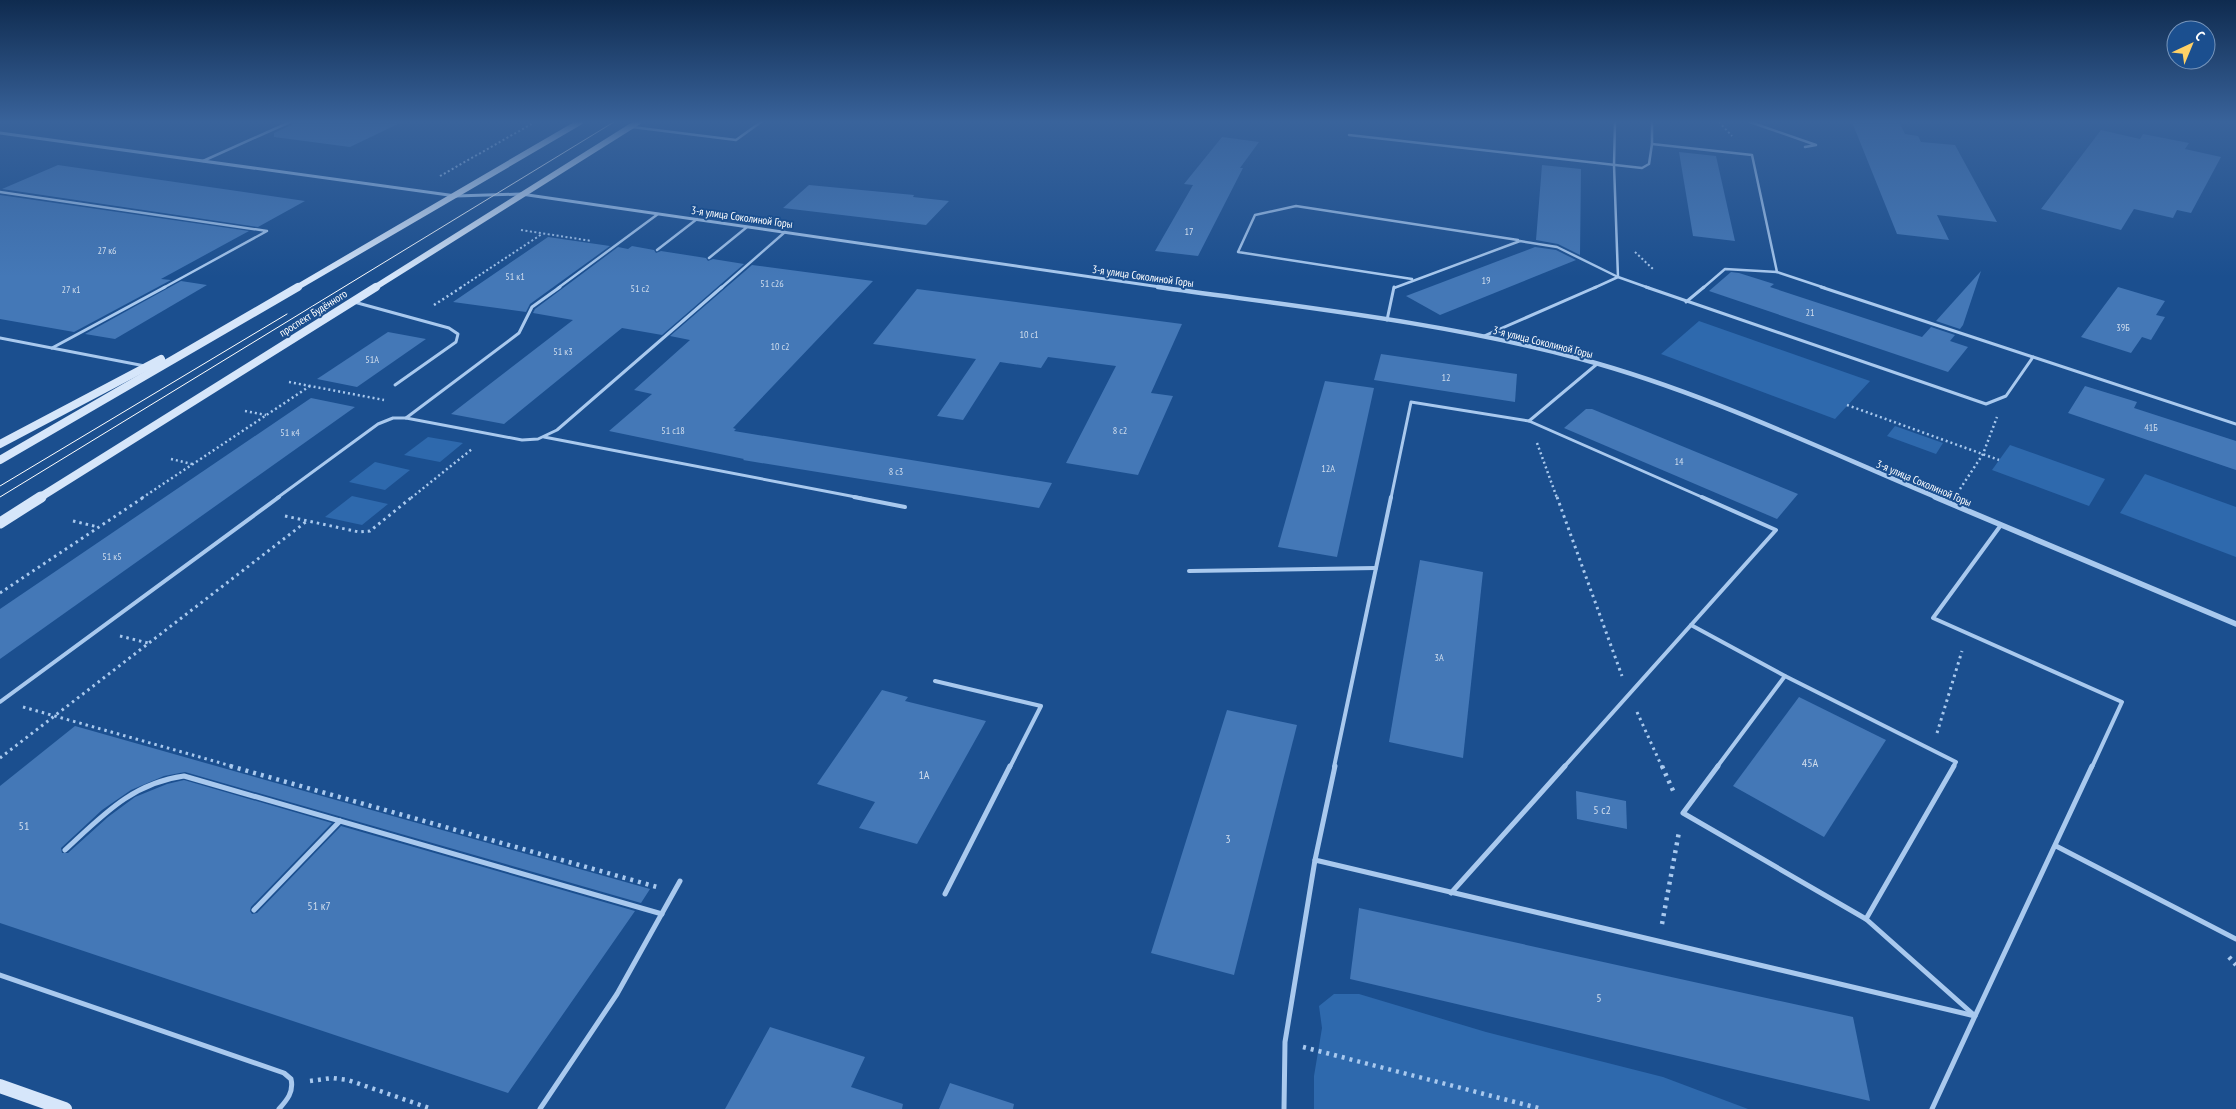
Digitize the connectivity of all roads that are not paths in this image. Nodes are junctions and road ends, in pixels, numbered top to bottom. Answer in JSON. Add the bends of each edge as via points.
{"nodes":[{"id":1,"x":290,"y":174,"type":"edge"},
{"id":2,"x":493,"y":174,"type":"edge"},
{"id":3,"x":555,"y":174,"type":"edge"},
{"id":4,"x":1614,"y":174,"type":"edge"},
{"id":5,"x":1756,"y":174,"type":"edge"},
{"id":6,"x":0,"y":192,"type":"edge"},
{"id":7,"x":522,"y":194,"type":"junction"},
{"id":8,"x":456,"y":196,"type":"junction"},
{"id":9,"x":658,"y":214,"type":"junction"},
{"id":10,"x":697,"y":219,"type":"junction"},
{"id":11,"x":748,"y":227,"type":"junction"},
{"id":12,"x":785,"y":232,"type":"junction"},
{"id":13,"x":1520,"y":241,"type":"junction"},
{"id":14,"x":657,"y":250,"type":"dead end"},
{"id":15,"x":709,"y":258,"type":"dead end"},
{"id":16,"x":1777,"y":272,"type":"junction"},
{"id":17,"x":1618,"y":277,"type":"junction"},
{"id":18,"x":1413,"y":279,"type":"junction"},
{"id":19,"x":352,"y":302,"type":"junction"},
{"id":20,"x":1686,"y":302,"type":"junction"},
{"id":21,"x":262,"y":307,"type":"junction"},
{"id":22,"x":1387,"y":320,"type":"junction"},
{"id":23,"x":1484,"y":336,"type":"junction"},
{"id":24,"x":0,"y":338,"type":"edge"},
{"id":25,"x":52,"y":348,"type":"junction"},
{"id":26,"x":2034,"y":357,"type":"junction"},
{"id":27,"x":1597,"y":364,"type":"junction"},
{"id":28,"x":147,"y":366,"type":"junction"},
{"id":29,"x":395,"y":385,"type":"dead end"},
{"id":30,"x":406,"y":418,"type":"junction"},
{"id":31,"x":1529,"y":421,"type":"junction"},
{"id":32,"x":2236,"y":424,"type":"edge"},
{"id":33,"x":544,"y":437,"type":"junction"},
{"id":34,"x":0,"y":444,"type":"edge"},
{"id":35,"x":0,"y":460,"type":"edge"},
{"id":36,"x":905,"y":507,"type":"dead end"},
{"id":37,"x":0,"y":522,"type":"edge"},
{"id":38,"x":2001,"y":524,"type":"junction"},
{"id":39,"x":1376,"y":568,"type":"junction"},
{"id":40,"x":1189,"y":571,"type":"dead end"},
{"id":41,"x":2236,"y":624,"type":"edge"},
{"id":42,"x":1691,"y":625,"type":"junction"},
{"id":43,"x":1785,"y":676,"type":"junction"},
{"id":44,"x":935,"y":680,"type":"dead end"},
{"id":45,"x":0,"y":702,"type":"edge"},
{"id":46,"x":340,"y":821,"type":"junction"},
{"id":47,"x":2056,"y":846,"type":"junction"},
{"id":48,"x":65,"y":850,"type":"dead end"},
{"id":49,"x":1315,"y":860,"type":"junction"},
{"id":50,"x":680,"y":881,"type":"dead end"},
{"id":51,"x":1451,"y":893,"type":"junction"},
{"id":52,"x":945,"y":894,"type":"dead end"},
{"id":53,"x":254,"y":910,"type":"dead end"},
{"id":54,"x":662,"y":914,"type":"junction"},
{"id":55,"x":1866,"y":919,"type":"junction"},
{"id":56,"x":2236,"y":938,"type":"edge"},
{"id":57,"x":0,"y":974,"type":"edge"},
{"id":58,"x":1976,"y":1016,"type":"junction"},
{"id":59,"x":0,"y":1086,"type":"edge"},
{"id":60,"x":65,"y":1109,"type":"edge"},
{"id":61,"x":279,"y":1109,"type":"edge"},
{"id":62,"x":540,"y":1109,"type":"edge"},
{"id":63,"x":1284,"y":1109,"type":"edge"},
{"id":64,"x":1932,"y":1109,"type":"edge"}],
"edges":[{"from":1,"to":8,"type":"street","name":"3-я улица Соколиной Горы"},
{"from":2,"to":8,"type":"main road"},
{"from":3,"to":7,"type":"main road","name":"проспект Будённого"},
{"from":4,"to":17,"type":"lane"},
{"from":5,"to":16,"type":"lane"},
{"from":6,"to":25,"type":"lane","via":[[267,231]]},
{"from":7,"to":8,"type":"street","name":"3-я улица Соколиной Горы"},
{"from":7,"to":9,"type":"street","name":"3-я улица Соколиной Горы"},
{"from":7,"to":19,"type":"main road","name":"проспект Будённого"},
{"from":8,"to":21,"type":"main road"},
{"from":9,"to":10,"type":"street","name":"3-я улица Соколиной Горы"},
{"from":9,"to":30,"type":"lane","via":[[532,307],[519,333]]},
{"from":10,"to":11,"type":"street","name":"3-я улица Соколиной Горы"},
{"from":10,"to":14,"type":"lane"},
{"from":11,"to":12,"type":"street","name":"3-я улица Соколиной Горы"},
{"from":11,"to":15,"type":"lane"},
{"from":12,"to":22,"type":"street","name":"3-я улица Соколиной Горы"},
{"from":12,"to":33,"type":"lane","via":[[557,430]]},
{"from":13,"to":17,"type":"lane","via":[[1557,246]]},
{"from":13,"to":18,"type":"lane"},
{"from":13,"to":18,"type":"lane","via":[[1296,206],[1255,215],[1238,252]]},
{"from":16,"to":20,"type":"lane","via":[[1725,269]]},
{"from":16,"to":26,"type":"lane"},
{"from":17,"to":20,"type":"lane"},
{"from":17,"to":23,"type":"lane"},
{"from":18,"to":22,"type":"lane","via":[[1394,286]]},
{"from":19,"to":29,"type":"lane","via":[[449,328],[458,334],[456,342]]},
{"from":19,"to":37,"type":"main road","name":"проспект Будённого"},
{"from":20,"to":26,"type":"lane","via":[[1986,404],[2006,396]]},
{"from":21,"to":28,"type":"main road"},
{"from":21,"to":35,"type":"main road"},
{"from":22,"to":23,"type":"street","name":"3-я улица Соколиной Горы"},
{"from":23,"to":27,"type":"street","name":"3-я улица Соколиной Горы"},
{"from":24,"to":25,"type":"lane"},
{"from":25,"to":28,"type":"lane"},
{"from":26,"to":32,"type":"lane"},
{"from":27,"to":31,"type":"lane"},
{"from":27,"to":38,"type":"street","name":"3-я улица Соколиной Горы","via":[[1716,406]]},
{"from":28,"to":34,"type":"main road"},
{"from":30,"to":33,"type":"lane","via":[[522,440]]},
{"from":30,"to":45,"type":"lane","via":[[393,418],[378,424]]},
{"from":31,"to":39,"type":"lane","via":[[1411,402]]},
{"from":31,"to":42,"type":"lane","via":[[1776,530]]},
{"from":33,"to":36,"type":"lane"},
{"from":38,"to":41,"type":"street","name":"3-я улица Соколиной Горы"},
{"from":38,"to":47,"type":"lane","via":[[1934,618],[2122,702]]},
{"from":39,"to":40,"type":"lane"},
{"from":39,"to":49,"type":"lane"},
{"from":42,"to":43,"type":"lane"},
{"from":42,"to":51,"type":"lane"},
{"from":43,"to":55,"type":"lane","via":[[1956,762]]},
{"from":43,"to":55,"type":"lane","via":[[1683,813]]},
{"from":44,"to":52,"type":"lane","via":[[1041,706]]},
{"from":46,"to":48,"type":"lane","via":[[184,776],[170,776],[128,795]]},
{"from":46,"to":53,"type":"lane"},
{"from":46,"to":54,"type":"lane"},
{"from":47,"to":56,"type":"lane"},
{"from":47,"to":58,"type":"lane"},
{"from":49,"to":51,"type":"lane"},
{"from":49,"to":63,"type":"lane","via":[[1285,1042]]},
{"from":50,"to":54,"type":"lane"},
{"from":51,"to":58,"type":"lane"},
{"from":54,"to":62,"type":"lane","via":[[617,994]]},
{"from":55,"to":58,"type":"lane"},
{"from":57,"to":61,"type":"lane","via":[[284,1073],[292,1084],[289,1097]]},
{"from":58,"to":64,"type":"lane"},
{"from":59,"to":60,"type":"main road"}]}
